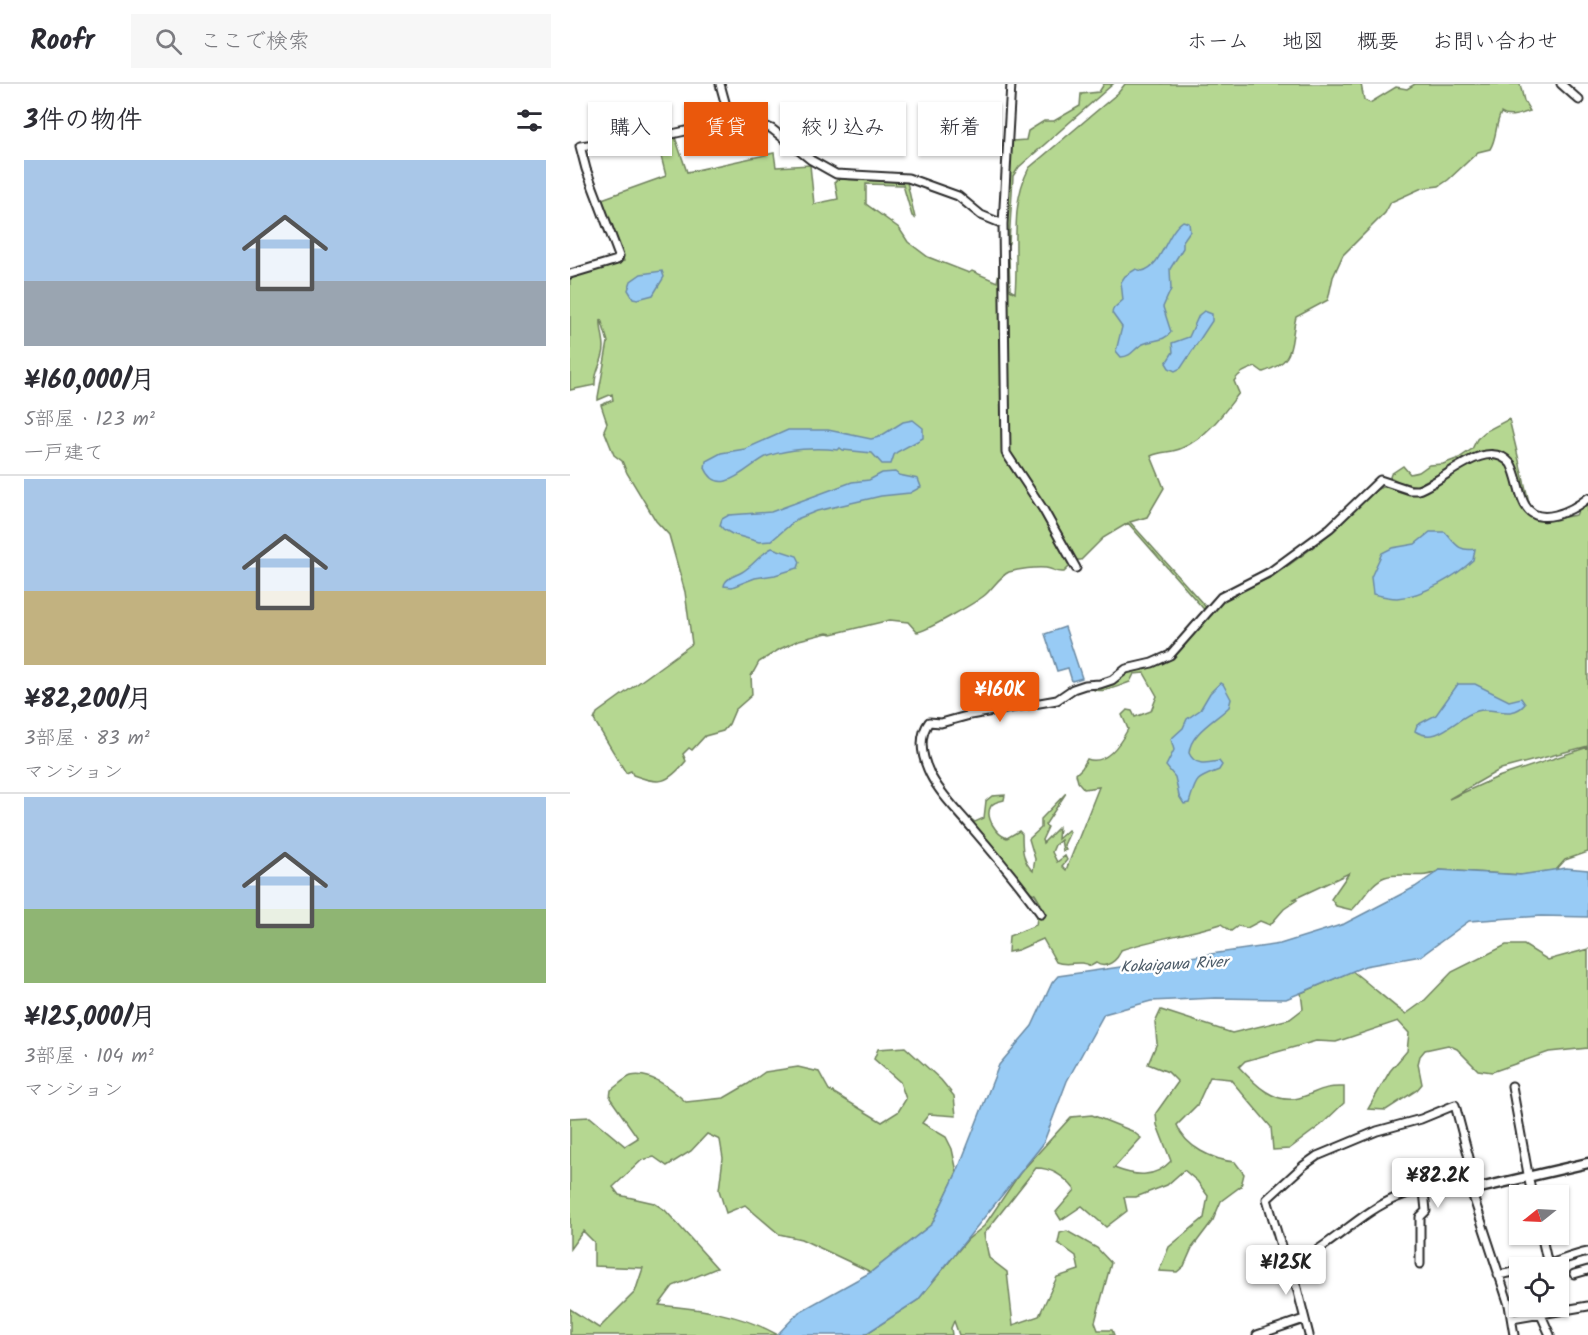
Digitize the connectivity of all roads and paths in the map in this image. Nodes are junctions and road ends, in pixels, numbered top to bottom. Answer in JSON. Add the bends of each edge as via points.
{"nodes":[{"id":1,"x":720,"y":84,"type":"edge"},
{"id":2,"x":1011,"y":84,"type":"edge"},
{"id":3,"x":1561,"y":84,"type":"edge"},
{"id":4,"x":1579,"y":100,"type":"dead end"},
{"id":5,"x":725,"y":102,"type":"edge"},
{"id":6,"x":768,"y":127,"type":"edge"},
{"id":7,"x":684,"y":132,"type":"edge"},
{"id":8,"x":1003,"y":224,"type":"junction"},
{"id":9,"x":570,"y":274,"type":"edge"},
{"id":10,"x":1588,"y":498,"type":"edge"},
{"id":11,"x":1076,"y":568,"type":"dead end"},
{"id":12,"x":1041,"y":914,"type":"dead end"},
{"id":13,"x":1512,"y":1086,"type":"dead end"},
{"id":14,"x":1588,"y":1163,"type":"edge"},
{"id":15,"x":1528,"y":1176,"type":"junction"},
{"id":16,"x":1530,"y":1185,"type":"edge"},
{"id":17,"x":1474,"y":1189,"type":"junction"},
{"id":18,"x":1424,"y":1191,"type":"junction"},
{"id":19,"x":1588,"y":1252,"type":"edge"},
{"id":20,"x":1562,"y":1257,"type":"edge"},
{"id":21,"x":1420,"y":1264,"type":"dead end"},
{"id":22,"x":1290,"y":1267,"type":"junction"},
{"id":23,"x":1588,"y":1270,"type":"edge"},
{"id":24,"x":1509,"y":1273,"type":"edge"},
{"id":25,"x":1574,"y":1274,"type":"dead end"},
{"id":26,"x":1498,"y":1275,"type":"junction"},
{"id":27,"x":1588,"y":1306,"type":"edge"},
{"id":28,"x":1569,"y":1310,"type":"edge"},
{"id":29,"x":1521,"y":1317,"type":"edge"},
{"id":30,"x":1541,"y":1317,"type":"edge"},
{"id":31,"x":1512,"y":1318,"type":"junction"},
{"id":32,"x":1304,"y":1319,"type":"junction"},
{"id":33,"x":1257,"y":1335,"type":"edge"},
{"id":34,"x":1309,"y":1335,"type":"edge"},
{"id":35,"x":1514,"y":1335,"type":"edge"},
{"id":36,"x":1550,"y":1335,"type":"edge"}],
"edges":[{"from":1,"to":5,"type":"street"},
{"from":2,"to":8,"type":"street"},
{"from":3,"to":4,"type":"street"},
{"from":6,"to":8,"type":"street","via":[[836,174],[908,178],[958,196],[981,215]]},
{"from":7,"to":9,"type":"street","via":[[580,146],[619,256],[617,260]]},
{"from":8,"to":11,"type":"street","via":[[1006,453]]},
{"from":10,"to":12,"type":"street","via":[[1560,514],[1534,514],[1526,507],[1511,464],[1495,454],[1478,456],[1418,490],[1380,480],[1330,528],[1270,572],[1221,597],[1162,660],[1126,669],[1100,684],[1073,688],[1057,700],[941,723],[929,722],[922,730],[922,743],[931,775]]},
{"from":13,"to":15,"type":"street"},
{"from":14,"to":15,"type":"street"},
{"from":15,"to":16,"type":"street"},
{"from":15,"to":17,"type":"street"},
{"from":17,"to":18,"type":"street","via":[[1439,1187]]},
{"from":17,"to":22,"type":"street","via":[[1455,1105],[1351,1141],[1303,1166],[1267,1200]]},
{"from":17,"to":26,"type":"street"},
{"from":18,"to":21,"type":"street","via":[[1426,1211],[1420,1217]]},
{"from":18,"to":22,"type":"street","via":[[1374,1208]]},
{"from":19,"to":20,"type":"street"},
{"from":22,"to":32,"type":"street"},
{"from":23,"to":25,"type":"street"},
{"from":24,"to":26,"type":"street"},
{"from":26,"to":31,"type":"street"},
{"from":27,"to":28,"type":"street"},
{"from":29,"to":31,"type":"street"},
{"from":30,"to":36,"type":"street"},
{"from":31,"to":35,"type":"street"},
{"from":32,"to":33,"type":"street"},
{"from":32,"to":34,"type":"street"}]}
